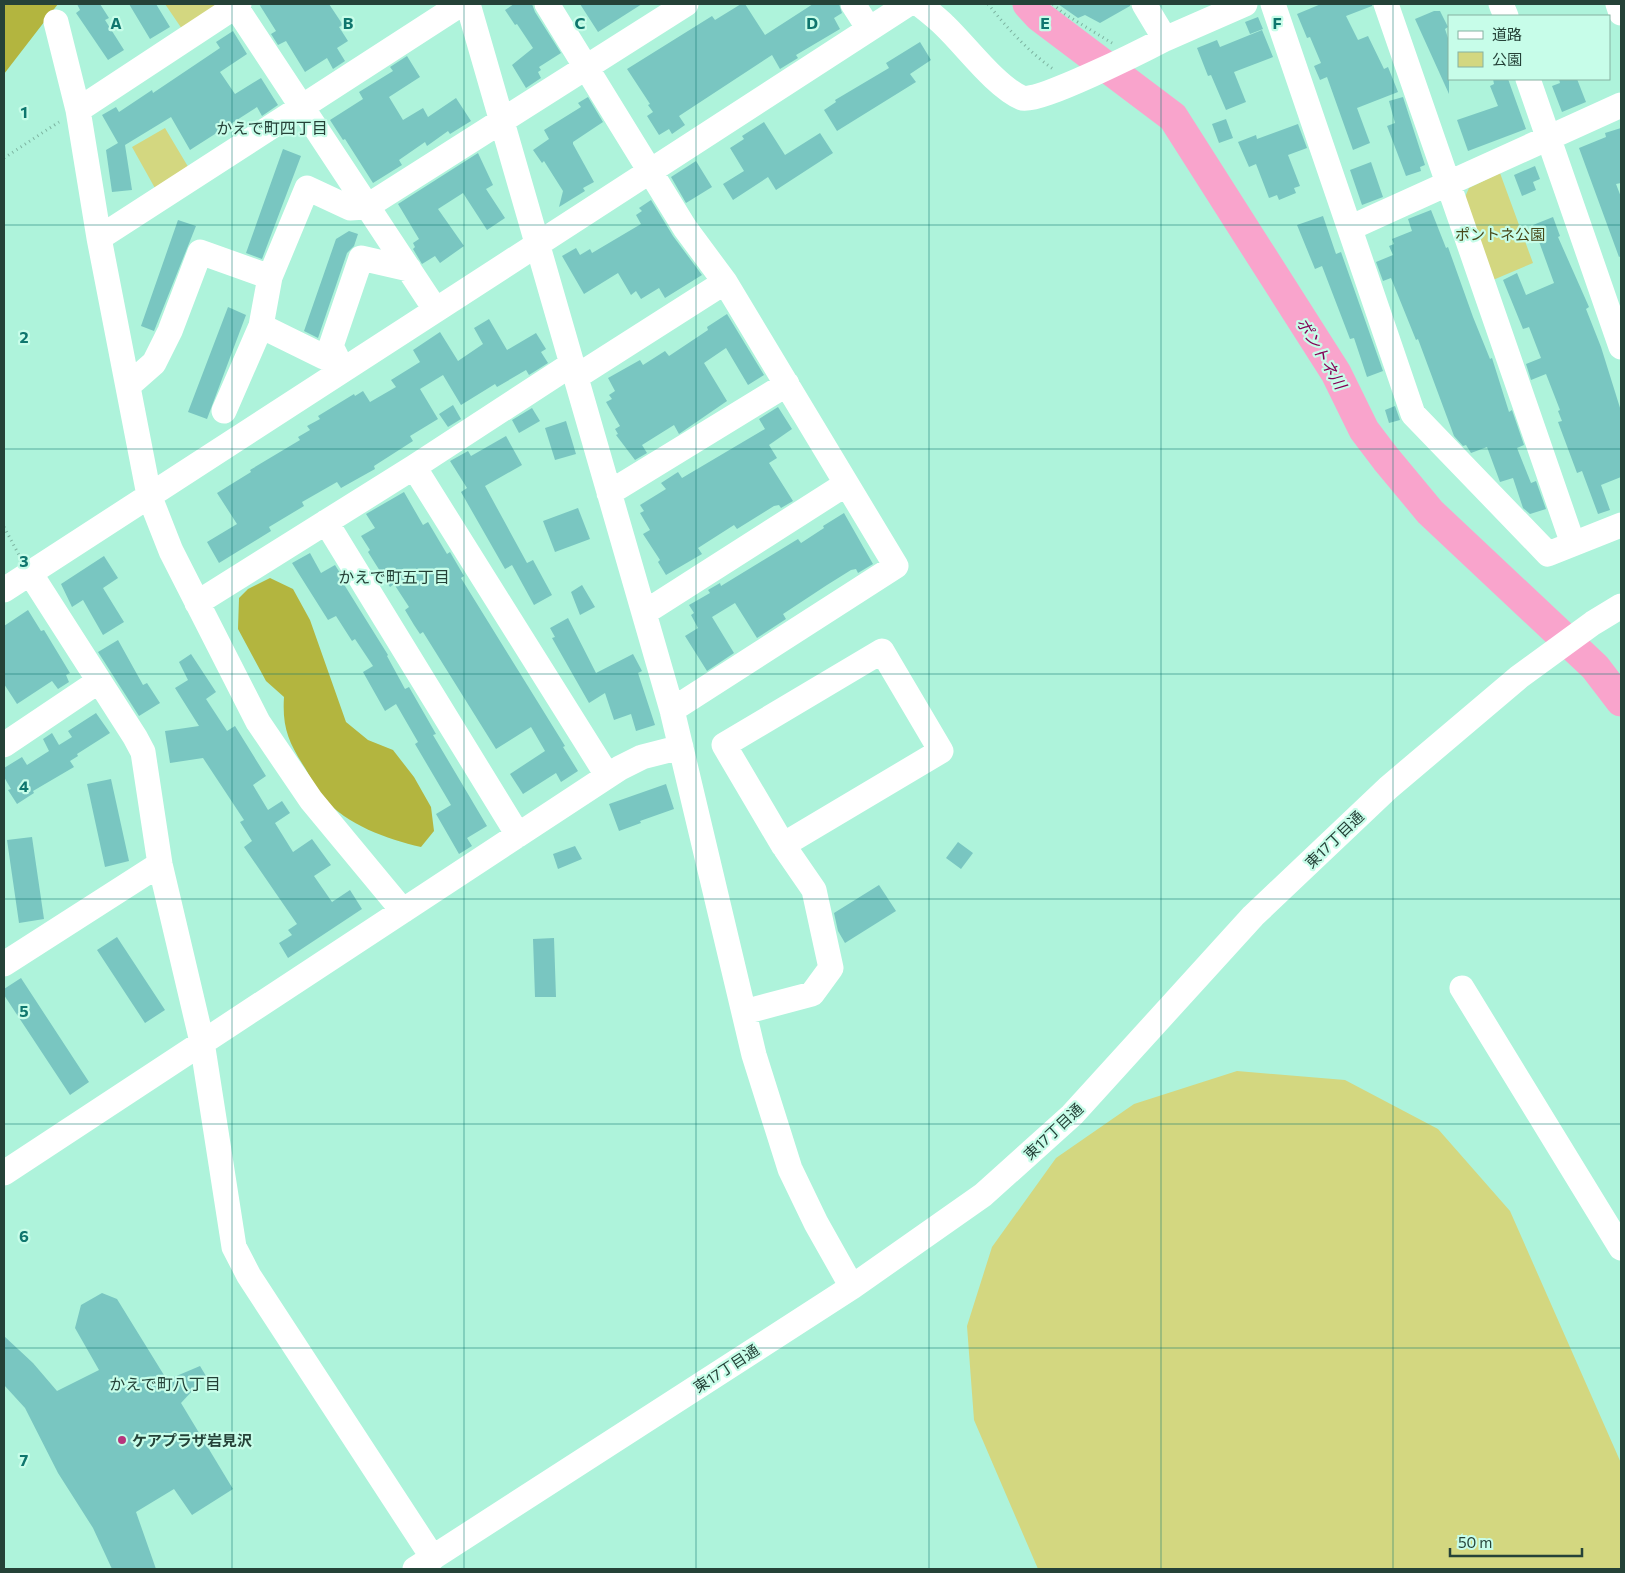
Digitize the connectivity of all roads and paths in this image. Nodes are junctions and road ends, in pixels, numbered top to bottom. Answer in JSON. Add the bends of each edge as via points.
{"nodes":[{"id":1,"x":236,"y":4,"type":"edge"},
{"id":2,"x":461,"y":4,"type":"edge"},
{"id":3,"x":468,"y":4,"type":"edge"},
{"id":4,"x":547,"y":4,"type":"edge"},
{"id":5,"x":686,"y":4,"type":"edge"},
{"id":6,"x":853,"y":4,"type":"edge"},
{"id":7,"x":908,"y":4,"type":"edge"},
{"id":8,"x":919,"y":4,"type":"edge"},
{"id":9,"x":988,"y":4,"type":"edge"},
{"id":10,"x":1053,"y":4,"type":"edge"},
{"id":11,"x":1144,"y":4,"type":"edge"},
{"id":12,"x":1246,"y":4,"type":"edge"},
{"id":13,"x":1273,"y":4,"type":"edge"},
{"id":14,"x":1386,"y":4,"type":"edge"},
{"id":15,"x":1618,"y":4,"type":"edge"},
{"id":16,"x":1621,"y":13,"type":"edge"},
{"id":17,"x":56,"y":22,"type":"dead end"},
{"id":18,"x":869,"y":29,"type":"junction"},
{"id":19,"x":1165,"y":40,"type":"junction"},
{"id":20,"x":1128,"y":58,"type":"junction"},
{"id":21,"x":586,"y":68,"type":"junction"},
{"id":22,"x":1528,"y":80,"type":"edge"},
{"id":23,"x":1077,"y":81,"type":"junction"},
{"id":24,"x":1621,"y":105,"type":"edge"},
{"id":25,"x":300,"y":106,"type":"junction"},
{"id":26,"x":78,"y":110,"type":"junction"},
{"id":27,"x":503,"y":121,"type":"junction"},
{"id":28,"x":1548,"y":136,"type":"junction"},
{"id":29,"x":4,"y":158,"type":"edge"},
{"id":30,"x":650,"y":170,"type":"junction"},
{"id":31,"x":1449,"y":182,"type":"junction"},
{"id":32,"x":366,"y":207,"type":"junction"},
{"id":33,"x":1350,"y":228,"type":"junction"},
{"id":34,"x":99,"y":238,"type":"junction"},
{"id":35,"x":537,"y":242,"type":"junction"},
{"id":36,"x":409,"y":270,"type":"junction"},
{"id":37,"x":270,"y":278,"type":"junction"},
{"id":38,"x":725,"y":282,"type":"junction"},
{"id":39,"x":435,"y":309,"type":"junction"},
{"id":40,"x":261,"y":326,"type":"junction"},
{"id":41,"x":331,"y":346,"type":"junction"},
{"id":42,"x":1621,"y":347,"type":"edge"},
{"id":43,"x":342,"y":370,"type":"junction"},
{"id":44,"x":574,"y":370,"type":"junction"},
{"id":45,"x":788,"y":384,"type":"junction"},
{"id":46,"x":129,"y":386,"type":"junction"},
{"id":47,"x":224,"y":410,"type":"dead end"},
{"id":48,"x":414,"y":467,"type":"junction"},
{"id":49,"x":846,"y":484,"type":"junction"},
{"id":50,"x":609,"y":492,"type":"junction"},
{"id":51,"x":149,"y":495,"type":"junction"},
{"id":52,"x":326,"y":522,"type":"junction"},
{"id":53,"x":1621,"y":525,"type":"edge"},
{"id":54,"x":4,"y":528,"type":"edge"},
{"id":55,"x":1573,"y":544,"type":"junction"},
{"id":56,"x":30,"y":573,"type":"junction"},
{"id":57,"x":4,"y":590,"type":"edge"},
{"id":58,"x":197,"y":603,"type":"junction"},
{"id":59,"x":1621,"y":606,"type":"edge"},
{"id":60,"x":644,"y":614,"type":"junction"},
{"id":61,"x":99,"y":681,"type":"junction"},
{"id":62,"x":672,"y":710,"type":"junction"},
{"id":63,"x":4,"y":744,"type":"edge"},
{"id":64,"x":681,"y":747,"type":"junction"},
{"id":65,"x":608,"y":776,"type":"junction"},
{"id":66,"x":518,"y":835,"type":"junction"},
{"id":67,"x":784,"y":845,"type":"junction"},
{"id":68,"x":160,"y":864,"type":"junction"},
{"id":69,"x":403,"y":910,"type":"junction"},
{"id":70,"x":4,"y":964,"type":"edge"},
{"id":71,"x":1462,"y":988,"type":"dead end"},
{"id":72,"x":744,"y":1012,"type":"junction"},
{"id":73,"x":202,"y":1042,"type":"junction"},
{"id":74,"x":4,"y":1173,"type":"edge"},
{"id":75,"x":1621,"y":1248,"type":"edge"},
{"id":76,"x":852,"y":1287,"type":"junction"},
{"id":77,"x":424,"y":1563,"type":"edge"}],
"edges":[{"from":1,"to":25,"type":"street"},
{"from":1,"to":26,"type":"street"},
{"from":2,"to":25,"type":"street"},
{"from":3,"to":27,"type":"street"},
{"from":4,"to":21,"type":"street"},
{"from":5,"to":21,"type":"street"},
{"from":6,"to":18,"type":"street"},
{"from":7,"to":18,"type":"street"},
{"from":8,"to":23,"type":"street","via":[[1002,84],[1024,99],[1035,98]]},
{"from":9,"to":23,"type":"path","via":[[1038,58]]},
{"from":10,"to":20,"type":"path"},
{"from":11,"to":19,"type":"street"},
{"from":12,"to":19,"type":"street"},
{"from":13,"to":33,"type":"street"},
{"from":14,"to":31,"type":"street"},
{"from":15,"to":16,"type":"street"},
{"from":17,"to":26,"type":"street"},
{"from":18,"to":30,"type":"street"},
{"from":19,"to":20,"type":"street"},
{"from":20,"to":23,"type":"street"},
{"from":21,"to":27,"type":"street"},
{"from":21,"to":30,"type":"street"},
{"from":22,"to":28,"type":"street"},
{"from":24,"to":28,"type":"street"},
{"from":25,"to":32,"type":"street"},
{"from":25,"to":34,"type":"street"},
{"from":26,"to":29,"type":"path"},
{"from":26,"to":34,"type":"street"},
{"from":27,"to":32,"type":"street"},
{"from":27,"to":35,"type":"street"},
{"from":28,"to":31,"type":"street"},
{"from":28,"to":42,"type":"street"},
{"from":30,"to":35,"type":"street"},
{"from":30,"to":38,"type":"street","via":[[685,228]]},
{"from":31,"to":33,"type":"street"},
{"from":31,"to":55,"type":"street"},
{"from":32,"to":36,"type":"street"},
{"from":32,"to":37,"type":"street","via":[[350,208],[307,188]]},
{"from":33,"to":55,"type":"street","via":[[1413,414],[1548,554]]},
{"from":34,"to":46,"type":"street"},
{"from":35,"to":39,"type":"street"},
{"from":35,"to":44,"type":"street"},
{"from":36,"to":39,"type":"street"},
{"from":36,"to":41,"type":"street","via":[[361,258]]},
{"from":37,"to":40,"type":"street"},
{"from":37,"to":46,"type":"street","via":[[200,252],[170,331],[154,363]]},
{"from":38,"to":44,"type":"street"},
{"from":38,"to":45,"type":"street"},
{"from":39,"to":43,"type":"street"},
{"from":40,"to":41,"type":"street","via":[[324,357]]},
{"from":40,"to":47,"type":"street"},
{"from":41,"to":43,"type":"street"},
{"from":43,"to":51,"type":"street"},
{"from":44,"to":48,"type":"street"},
{"from":44,"to":50,"type":"street"},
{"from":45,"to":49,"type":"street"},
{"from":45,"to":50,"type":"street"},
{"from":46,"to":51,"type":"street"},
{"from":48,"to":52,"type":"street"},
{"from":48,"to":65,"type":"street"},
{"from":49,"to":60,"type":"street"},
{"from":49,"to":62,"type":"street","via":[[896,566]]},
{"from":50,"to":60,"type":"street"},
{"from":51,"to":56,"type":"street"},
{"from":51,"to":58,"type":"street"},
{"from":52,"to":58,"type":"street"},
{"from":52,"to":66,"type":"street"},
{"from":53,"to":55,"type":"street"},
{"from":54,"to":56,"type":"path"},
{"from":56,"to":57,"type":"street"},
{"from":56,"to":61,"type":"street"},
{"from":58,"to":69,"type":"street","via":[[279,756],[344,843]]},
{"from":59,"to":76,"type":"street","name":"東17丁目通","via":[[1518,677],[1388,788],[1253,916],[1072,1115],[983,1196]]},
{"from":60,"to":62,"type":"street"},
{"from":61,"to":63,"type":"street"},
{"from":61,"to":68,"type":"street","via":[[143,752]]},
{"from":62,"to":64,"type":"street"},
{"from":64,"to":65,"type":"street","via":[[642,757]]},
{"from":64,"to":72,"type":"street"},
{"from":65,"to":66,"type":"street"},
{"from":66,"to":69,"type":"street"},
{"from":67,"to":67,"type":"street","via":[[941,751],[882,651],[724,745]]},
{"from":67,"to":72,"type":"street","via":[[814,890],[831,968],[812,994]]},
{"from":68,"to":70,"type":"street"},
{"from":68,"to":73,"type":"street"},
{"from":69,"to":73,"type":"street"},
{"from":71,"to":75,"type":"street"},
{"from":72,"to":76,"type":"street","via":[[790,1169]]},
{"from":73,"to":74,"type":"street"},
{"from":73,"to":77,"type":"street","via":[[234,1247]]},
{"from":76,"to":77,"type":"street","name":"東17丁目通"}]}
